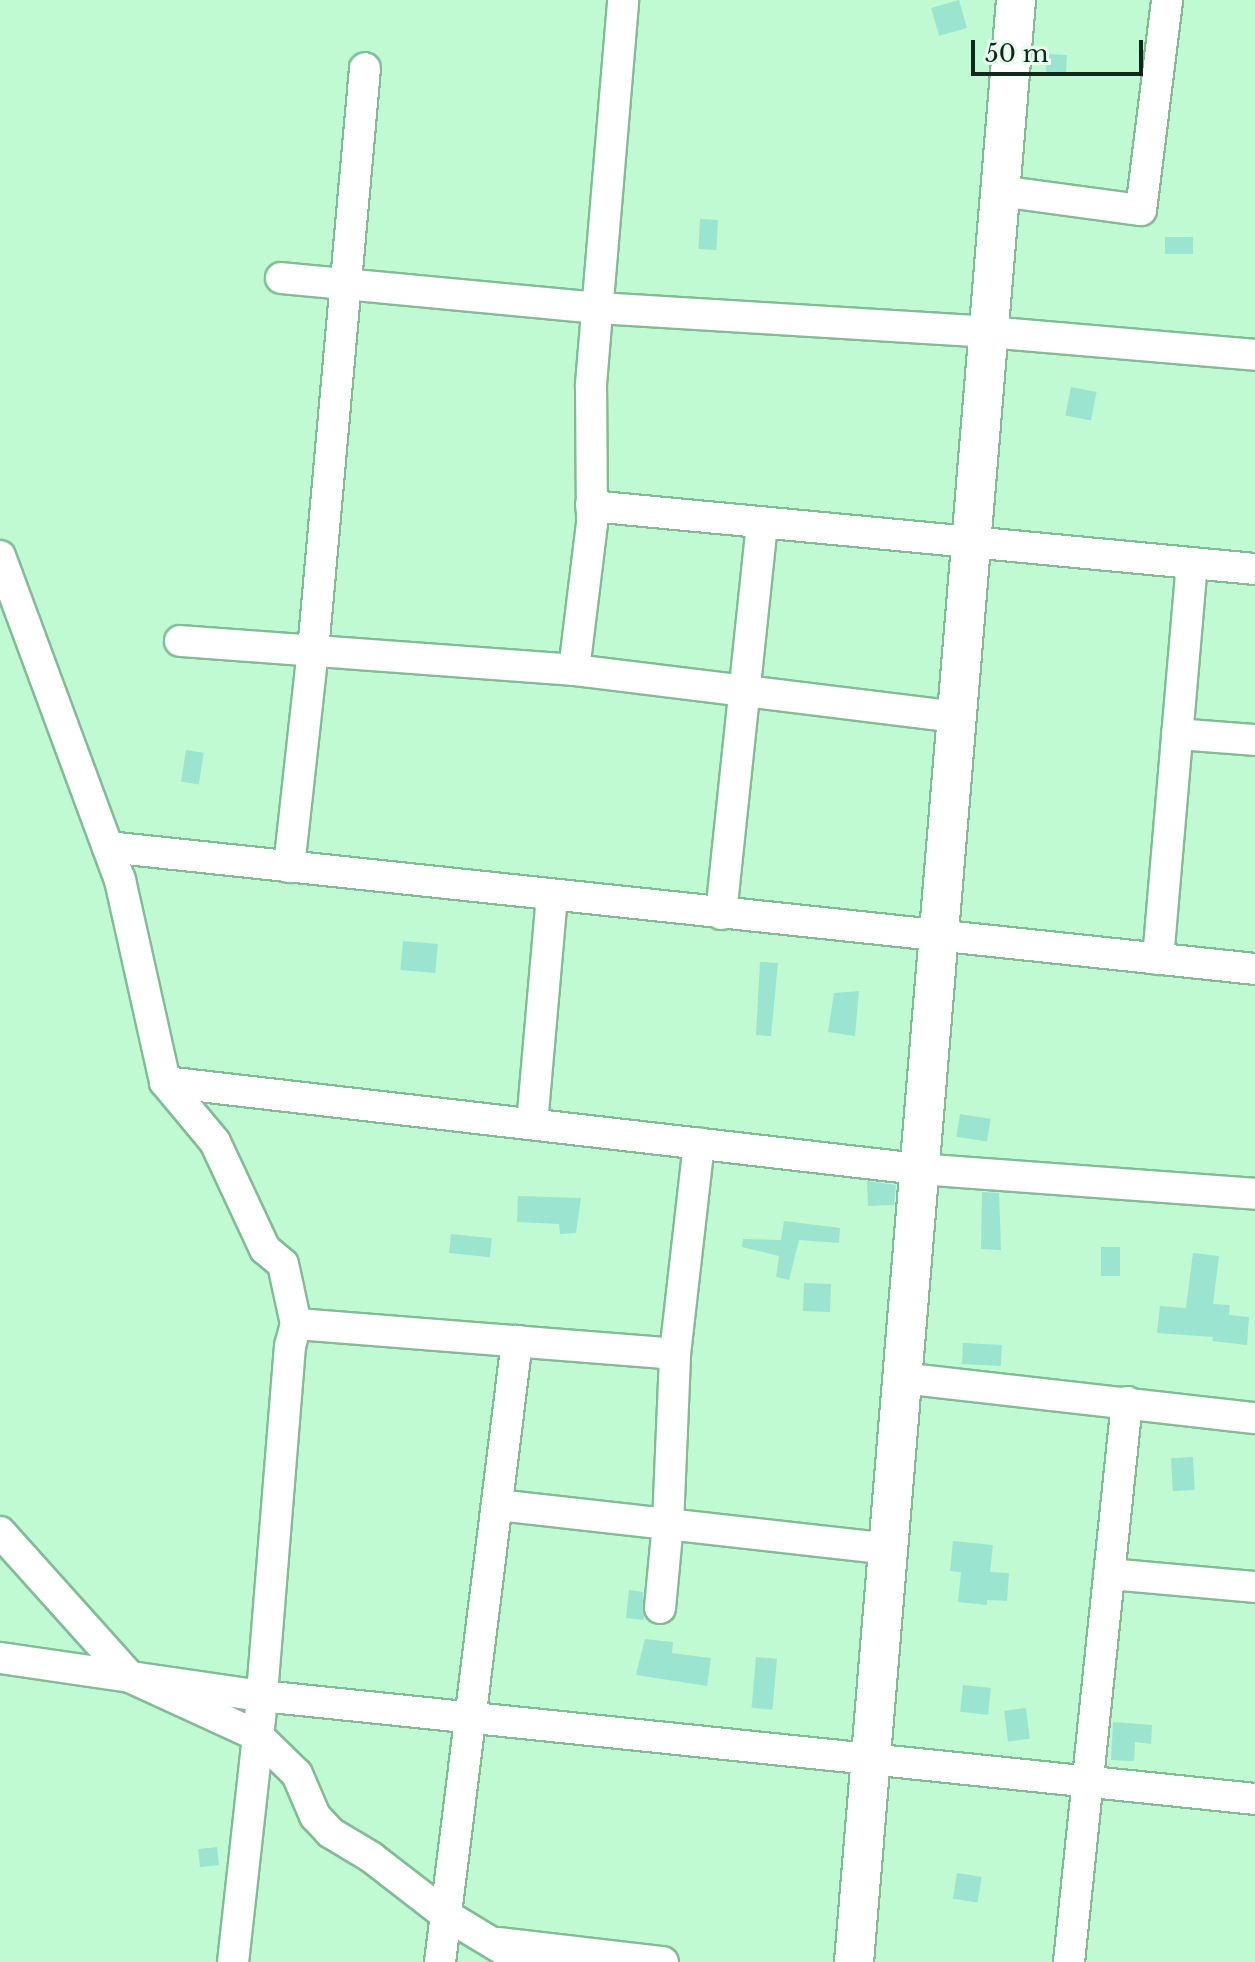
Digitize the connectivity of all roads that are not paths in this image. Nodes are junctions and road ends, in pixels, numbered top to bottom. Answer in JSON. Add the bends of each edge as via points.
{"nodes":[{"id":1,"x":623,"y":0,"type":"edge"},
{"id":2,"x":1016,"y":0,"type":"edge"},
{"id":3,"x":1167,"y":0,"type":"edge"},
{"id":4,"x":365,"y":68,"type":"dead end"},
{"id":5,"x":1000,"y":191,"type":"junction"},
{"id":6,"x":281,"y":278,"type":"dead end"},
{"id":7,"x":345,"y":285,"type":"junction"},
{"id":8,"x":597,"y":308,"type":"junction"},
{"id":9,"x":988,"y":332,"type":"junction"},
{"id":10,"x":1255,"y":355,"type":"edge"},
{"id":11,"x":591,"y":506,"type":"junction"},
{"id":12,"x":762,"y":523,"type":"junction"},
{"id":13,"x":971,"y":543,"type":"junction"},
{"id":14,"x":0,"y":556,"type":"edge"},
{"id":15,"x":1192,"y":563,"type":"junction"},
{"id":16,"x":1255,"y":569,"type":"edge"},
{"id":17,"x":180,"y":641,"type":"dead end"},
{"id":18,"x":313,"y":651,"type":"junction"},
{"id":19,"x":574,"y":670,"type":"junction"},
{"id":20,"x":745,"y":691,"type":"junction"},
{"id":21,"x":956,"y":717,"type":"junction"},
{"id":22,"x":1177,"y":734,"type":"junction"},
{"id":23,"x":1255,"y":740,"type":"edge"},
{"id":24,"x":108,"y":847,"type":"junction"},
{"id":25,"x":289,"y":867,"type":"junction"},
{"id":26,"x":552,"y":895,"type":"junction"},
{"id":27,"x":721,"y":914,"type":"junction"},
{"id":28,"x":938,"y":937,"type":"junction"},
{"id":29,"x":1158,"y":959,"type":"junction"},
{"id":30,"x":1255,"y":969,"type":"edge"},
{"id":31,"x":165,"y":1082,"type":"junction"},
{"id":32,"x":532,"y":1124,"type":"junction"},
{"id":33,"x":699,"y":1143,"type":"junction"},
{"id":34,"x":918,"y":1169,"type":"junction"},
{"id":35,"x":1255,"y":1194,"type":"edge"},
{"id":36,"x":296,"y":1324,"type":"junction"},
{"id":37,"x":517,"y":1341,"type":"junction"},
{"id":38,"x":675,"y":1354,"type":"junction"},
{"id":39,"x":902,"y":1378,"type":"junction"},
{"id":40,"x":1127,"y":1402,"type":"junction"},
{"id":41,"x":1255,"y":1418,"type":"edge"},
{"id":42,"x":498,"y":1505,"type":"junction"},
{"id":43,"x":668,"y":1524,"type":"junction"},
{"id":44,"x":0,"y":1532,"type":"edge"},
{"id":45,"x":889,"y":1549,"type":"junction"},
{"id":46,"x":1109,"y":1574,"type":"junction"},
{"id":47,"x":1255,"y":1587,"type":"edge"},
{"id":48,"x":660,"y":1608,"type":"dead end"},
{"id":49,"x":0,"y":1658,"type":"edge"},
{"id":50,"x":130,"y":1677,"type":"junction"},
{"id":51,"x":262,"y":1696,"type":"junction"},
{"id":52,"x":472,"y":1717,"type":"junction"},
{"id":53,"x":258,"y":1736,"type":"junction"},
{"id":54,"x":873,"y":1757,"type":"junction"},
{"id":55,"x":1087,"y":1781,"type":"junction"},
{"id":56,"x":1255,"y":1799,"type":"edge"},
{"id":57,"x":443,"y":1938,"type":"edge"},
{"id":58,"x":489,"y":1942,"type":"junction"},
{"id":59,"x":595,"y":1958,"type":"edge"},
{"id":60,"x":233,"y":1962,"type":"edge"},
{"id":61,"x":524,"y":1962,"type":"edge"},
{"id":62,"x":663,"y":1962,"type":"edge"},
{"id":63,"x":854,"y":1962,"type":"edge"},
{"id":64,"x":1069,"y":1962,"type":"edge"}],
"edges":[{"from":1,"to":8,"type":"street"},
{"from":2,"to":5,"type":"main road"},
{"from":3,"to":5,"type":"street","via":[[1141,210]]},
{"from":4,"to":7,"type":"street"},
{"from":5,"to":9,"type":"main road"},
{"from":6,"to":7,"type":"street"},
{"from":7,"to":8,"type":"street"},
{"from":7,"to":18,"type":"street"},
{"from":8,"to":9,"type":"street"},
{"from":8,"to":11,"type":"street"},
{"from":9,"to":10,"type":"street"},
{"from":9,"to":13,"type":"main road"},
{"from":11,"to":12,"type":"street"},
{"from":11,"to":19,"type":"street"},
{"from":12,"to":13,"type":"street"},
{"from":12,"to":20,"type":"street"},
{"from":13,"to":15,"type":"street"},
{"from":13,"to":21,"type":"main road"},
{"from":14,"to":24,"type":"street"},
{"from":15,"to":16,"type":"street"},
{"from":15,"to":22,"type":"street"},
{"from":17,"to":18,"type":"street"},
{"from":18,"to":19,"type":"street"},
{"from":18,"to":25,"type":"street"},
{"from":19,"to":20,"type":"street"},
{"from":20,"to":21,"type":"street"},
{"from":20,"to":27,"type":"street"},
{"from":21,"to":28,"type":"main road"},
{"from":22,"to":23,"type":"street"},
{"from":22,"to":29,"type":"street"},
{"from":24,"to":25,"type":"street"},
{"from":24,"to":31,"type":"street"},
{"from":25,"to":26,"type":"street"},
{"from":26,"to":27,"type":"street"},
{"from":26,"to":32,"type":"street"},
{"from":27,"to":28,"type":"street"},
{"from":28,"to":29,"type":"street"},
{"from":28,"to":34,"type":"main road"},
{"from":29,"to":30,"type":"street"},
{"from":31,"to":32,"type":"street"},
{"from":31,"to":36,"type":"street","via":[[215,1142],[265,1249],[283,1264]]},
{"from":32,"to":33,"type":"street"},
{"from":33,"to":34,"type":"street"},
{"from":33,"to":38,"type":"street"},
{"from":34,"to":35,"type":"street"},
{"from":34,"to":39,"type":"main road"},
{"from":36,"to":37,"type":"street"},
{"from":36,"to":51,"type":"street"},
{"from":37,"to":38,"type":"street"},
{"from":37,"to":42,"type":"street"},
{"from":38,"to":43,"type":"street"},
{"from":39,"to":40,"type":"street"},
{"from":39,"to":45,"type":"main road"},
{"from":40,"to":41,"type":"street"},
{"from":40,"to":46,"type":"street"},
{"from":42,"to":43,"type":"street"},
{"from":42,"to":52,"type":"street"},
{"from":43,"to":45,"type":"street"},
{"from":43,"to":48,"type":"street"},
{"from":44,"to":50,"type":"street"},
{"from":45,"to":54,"type":"main road"},
{"from":46,"to":47,"type":"street"},
{"from":46,"to":55,"type":"street"},
{"from":49,"to":50,"type":"street"},
{"from":50,"to":51,"type":"street"},
{"from":50,"to":53,"type":"street"},
{"from":51,"to":52,"type":"street"},
{"from":51,"to":53,"type":"street"},
{"from":52,"to":54,"type":"street"},
{"from":52,"to":57,"type":"street"},
{"from":53,"to":57,"type":"street","via":[[297,1774],[315,1816],[331,1833],[371,1857]]},
{"from":53,"to":60,"type":"street"},
{"from":54,"to":55,"type":"street"},
{"from":54,"to":63,"type":"main road"},
{"from":55,"to":56,"type":"street"},
{"from":55,"to":64,"type":"street"},
{"from":57,"to":58,"type":"street"},
{"from":58,"to":59,"type":"street"},
{"from":58,"to":61,"type":"street"},
{"from":59,"to":62,"type":"street"}]}
